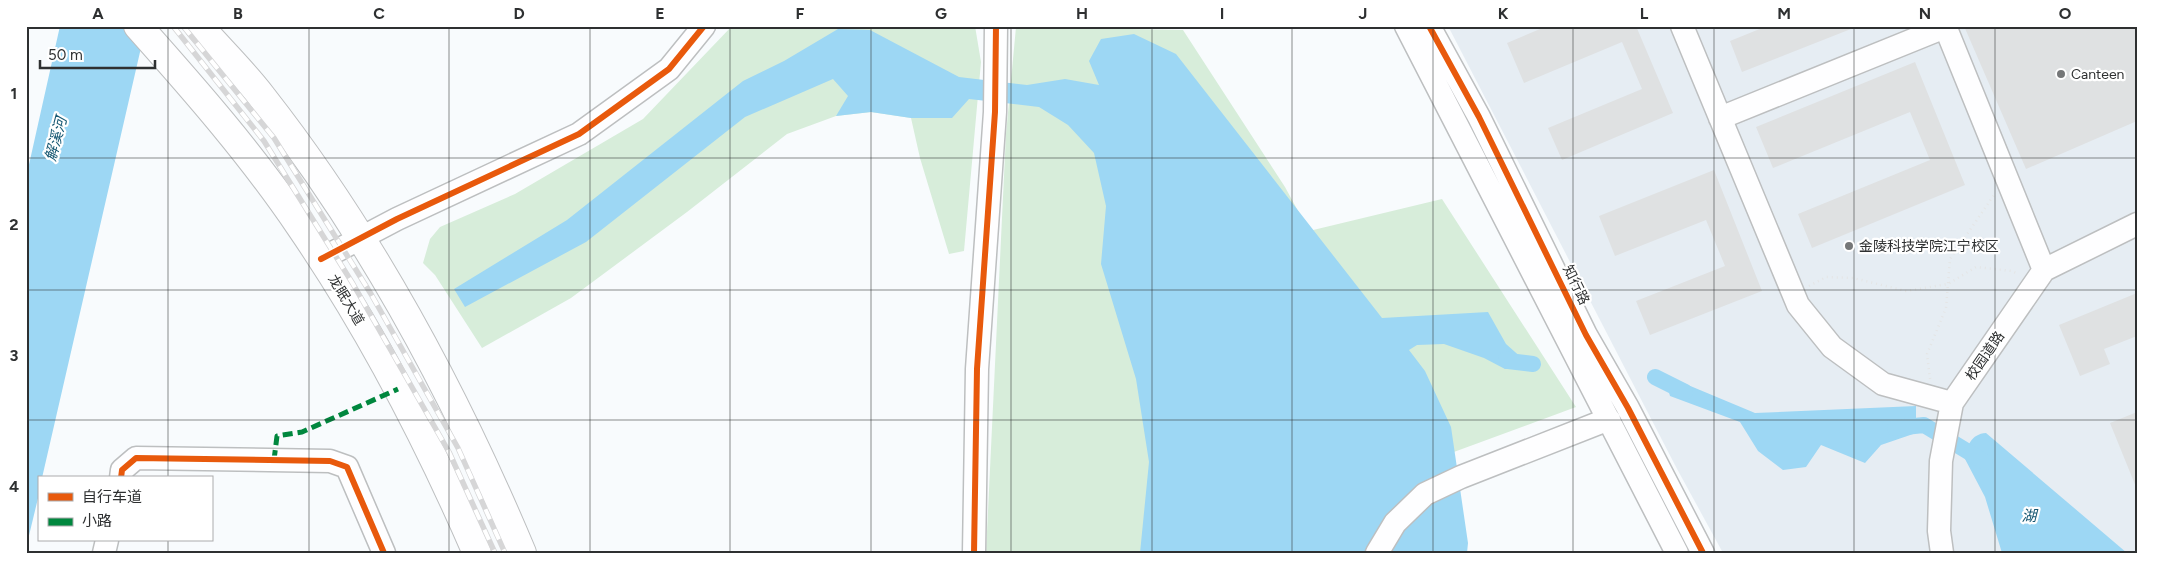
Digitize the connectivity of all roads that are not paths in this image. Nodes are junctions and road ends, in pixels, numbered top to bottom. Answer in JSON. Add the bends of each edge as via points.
{"nodes":[{"id":1,"x":138,"y":26,"type":"edge"},
{"id":2,"x":199,"y":26,"type":"edge"},
{"id":3,"x":704,"y":26,"type":"edge"},
{"id":4,"x":996,"y":26,"type":"edge"},
{"id":5,"x":1406,"y":26,"type":"edge"},
{"id":6,"x":1429,"y":26,"type":"edge"},
{"id":7,"x":1682,"y":26,"type":"edge"},
{"id":8,"x":1945,"y":27,"type":"edge"},
{"id":9,"x":1720,"y":118,"type":"junction"},
{"id":10,"x":2137,"y":224,"type":"edge"},
{"id":11,"x":361,"y":238,"type":"junction"},
{"id":12,"x":321,"y":258,"type":"junction"},
{"id":13,"x":2039,"y":277,"type":"junction"},
{"id":14,"x":1945,"y":404,"type":"junction"},
{"id":15,"x":1609,"y":419,"type":"junction"},
{"id":16,"x":120,"y":476,"type":"edge"},
{"id":17,"x":384,"y":553,"type":"edge"},
{"id":18,"x":477,"y":553,"type":"edge"},
{"id":19,"x":522,"y":553,"type":"edge"},
{"id":20,"x":974,"y":553,"type":"edge"},
{"id":21,"x":1377,"y":553,"type":"edge"},
{"id":22,"x":1677,"y":553,"type":"edge"},
{"id":23,"x":1703,"y":553,"type":"edge"},
{"id":24,"x":1942,"y":553,"type":"edge"}],
"edges":[{"from":1,"to":12,"type":"main road","name":"龙眠大道","via":[[226,127]]},
{"from":2,"to":11,"type":"main road","via":[[261,96],[339,202]]},
{"from":3,"to":11,"type":"street","via":[[669,69],[579,134],[397,218]]},
{"from":4,"to":20,"type":"street","via":[[994,112],[977,369]]},
{"from":5,"to":15,"type":"street"},
{"from":6,"to":23,"type":"street","name":"知行路","via":[[1479,118],[1586,335]]},
{"from":7,"to":9,"type":"street"},
{"from":8,"to":9,"type":"street"},
{"from":8,"to":13,"type":"street","via":[[2006,178]]},
{"from":9,"to":14,"type":"street","via":[[1798,305],[1832,347],[1883,384]]},
{"from":10,"to":13,"type":"street","name":"校园道路"},
{"from":11,"to":12,"type":"street"},
{"from":11,"to":19,"type":"main road","via":[[439,373]]},
{"from":12,"to":18,"type":"main road","name":"龙眠大道","via":[[398,389],[451,493]]},
{"from":13,"to":14,"type":"street","name":"校园道路"},
{"from":14,"to":24,"type":"street","name":"校园道路","via":[[1939,531]]},
{"from":15,"to":21,"type":"street","via":[[1461,476],[1425,494],[1395,523]]},
{"from":15,"to":22,"type":"street"},
{"from":16,"to":17,"type":"street","via":[[122,470],[136,458],[330,461],[347,467]]}]}
